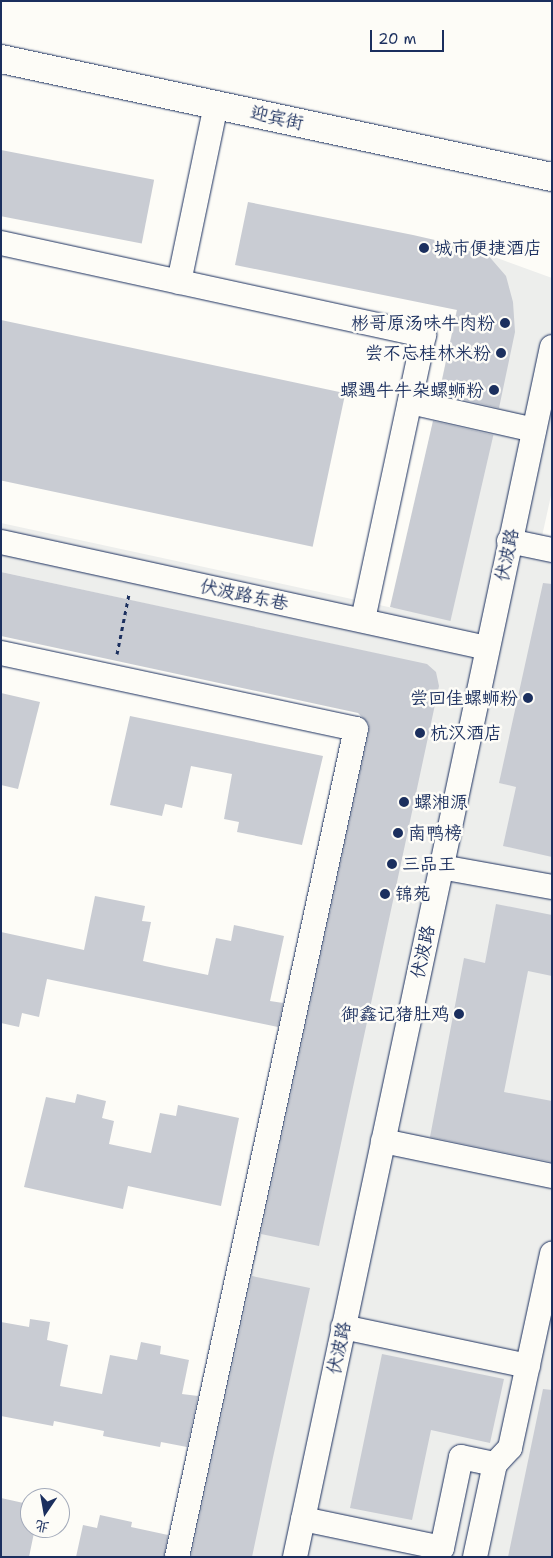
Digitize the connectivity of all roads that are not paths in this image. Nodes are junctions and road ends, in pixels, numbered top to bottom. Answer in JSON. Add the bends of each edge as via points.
{"nodes":[{"id":1,"x":1,"y":59,"type":"edge"},
{"id":2,"x":216,"y":105,"type":"junction"},
{"id":3,"x":552,"y":178,"type":"edge"},
{"id":4,"x":1,"y":244,"type":"edge"},
{"id":5,"x":179,"y":282,"type":"junction"},
{"id":6,"x":552,"y":347,"type":"edge"},
{"id":7,"x":410,"y":402,"type":"junction"},
{"id":8,"x":534,"y":430,"type":"junction"},
{"id":9,"x":510,"y":541,"type":"junction"},
{"id":10,"x":1,"y":542,"type":"edge"},
{"id":11,"x":552,"y":550,"type":"edge"},
{"id":12,"x":363,"y":620,"type":"junction"},
{"id":13,"x":487,"y":648,"type":"junction"},
{"id":14,"x":1,"y":653,"type":"edge"},
{"id":15,"x":441,"y":866,"type":"junction"},
{"id":16,"x":552,"y":887,"type":"edge"},
{"id":17,"x":383,"y":1141,"type":"junction"},
{"id":18,"x":552,"y":1176,"type":"edge"},
{"id":19,"x":552,"y":1254,"type":"edge"},
{"id":20,"x":344,"y":1327,"type":"junction"},
{"id":21,"x":528,"y":1366,"type":"junction"},
{"id":22,"x":495,"y":1464,"type":"junction"},
{"id":23,"x":303,"y":1519,"type":"junction"},
{"id":24,"x":177,"y":1557,"type":"edge"},
{"id":25,"x":295,"y":1557,"type":"edge"},
{"id":26,"x":475,"y":1557,"type":"edge"}],
"edges":[{"from":1,"to":2,"type":"main road","name":"迎宾街"},
{"from":2,"to":3,"type":"main road","name":"迎宾街"},
{"from":2,"to":5,"type":"street"},
{"from":4,"to":5,"type":"street"},
{"from":5,"to":7,"type":"street","via":[[424,335]]},
{"from":6,"to":8,"type":"street","name":"伏波路"},
{"from":7,"to":8,"type":"street"},
{"from":7,"to":12,"type":"street"},
{"from":8,"to":9,"type":"street","name":"伏波路"},
{"from":9,"to":11,"type":"street"},
{"from":9,"to":13,"type":"street","name":"伏波路"},
{"from":10,"to":12,"type":"street","name":"伏波路东巷"},
{"from":12,"to":13,"type":"street","name":"伏波路东巷"},
{"from":13,"to":15,"type":"street","name":"伏波路"},
{"from":14,"to":24,"type":"street","via":[[356,730]]},
{"from":15,"to":16,"type":"street"},
{"from":15,"to":17,"type":"street","name":"伏波路"},
{"from":17,"to":18,"type":"street"},
{"from":17,"to":20,"type":"street","name":"伏波路"},
{"from":19,"to":21,"type":"street"},
{"from":20,"to":21,"type":"street"},
{"from":20,"to":23,"type":"street","name":"伏波路"},
{"from":21,"to":22,"type":"street","via":[[510,1448]]},
{"from":22,"to":23,"type":"street","via":[[461,1457],[442,1548]]},
{"from":22,"to":26,"type":"street"},
{"from":23,"to":25,"type":"street","name":"伏波路"}]}
